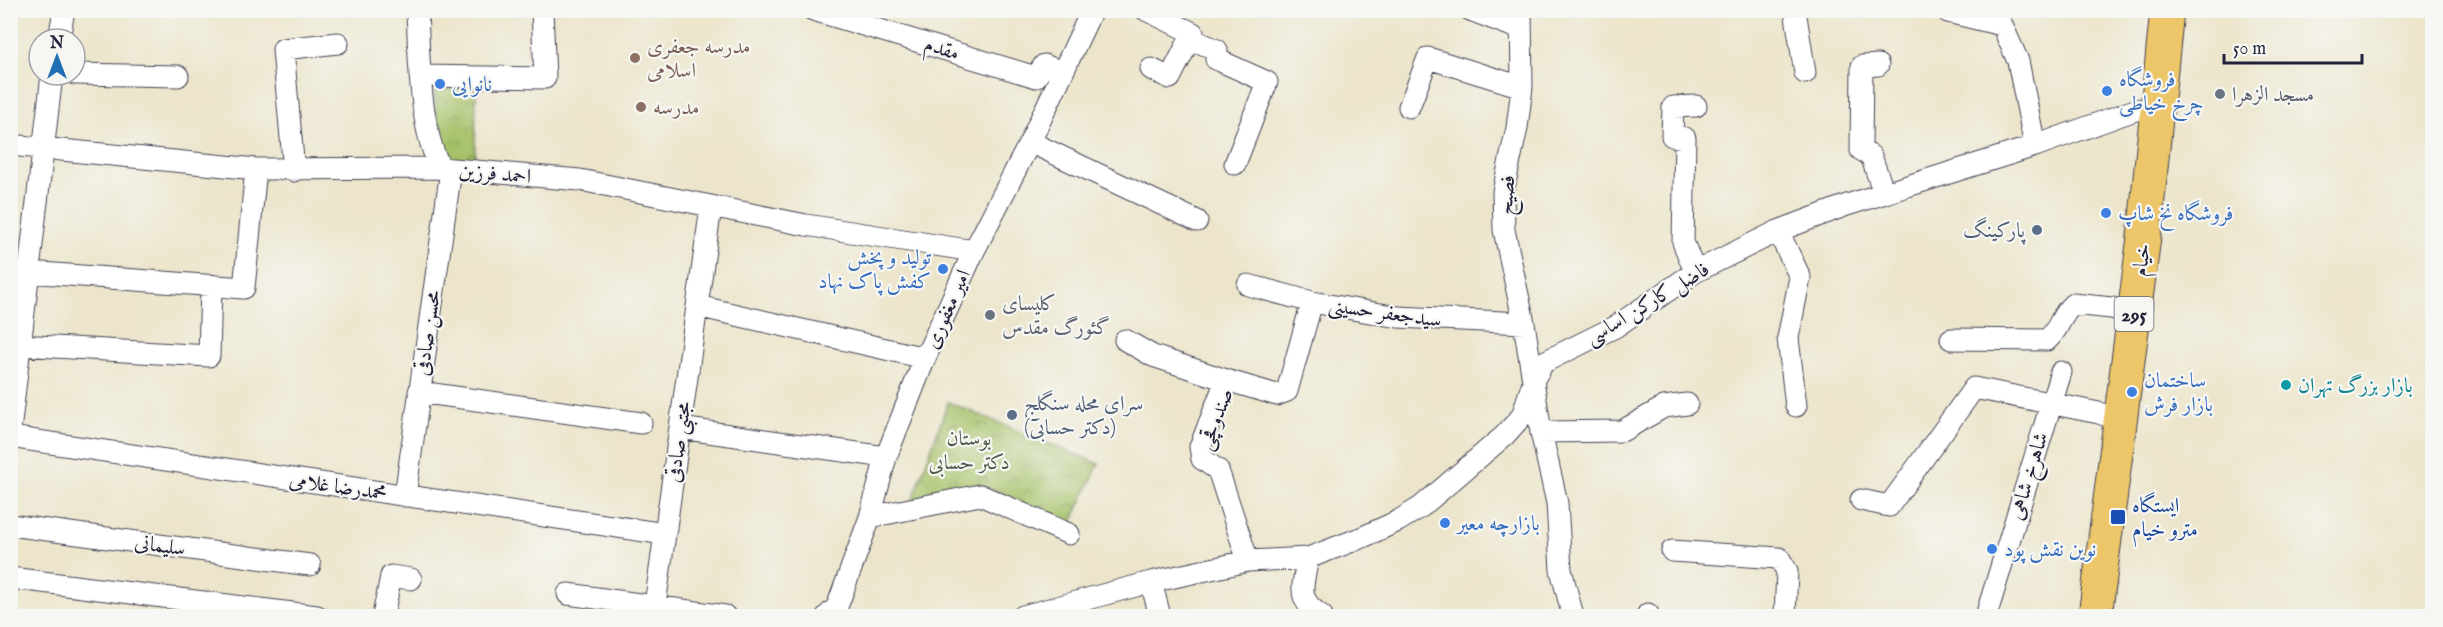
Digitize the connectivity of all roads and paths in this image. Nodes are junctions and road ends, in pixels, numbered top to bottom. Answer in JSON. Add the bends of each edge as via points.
{"nodes":[{"id":1,"x":64,"y":10,"type":"edge"},
{"id":2,"x":417,"y":10,"type":"edge"},
{"id":3,"x":542,"y":10,"type":"edge"},
{"id":4,"x":813,"y":10,"type":"edge"},
{"id":5,"x":1092,"y":10,"type":"edge"},
{"id":6,"x":1146,"y":10,"type":"edge"},
{"id":7,"x":1470,"y":10,"type":"edge"},
{"id":8,"x":1795,"y":10,"type":"edge"},
{"id":9,"x":2167,"y":10,"type":"edge"},
{"id":10,"x":1948,"y":12,"type":"edge"},
{"id":11,"x":1521,"y":20,"type":"edge"},
{"id":12,"x":61,"y":27,"type":"edge"},
{"id":13,"x":1191,"y":36,"type":"junction"},
{"id":14,"x":338,"y":43,"type":"dead end"},
{"id":15,"x":1878,"y":65,"type":"dead end"},
{"id":16,"x":1151,"y":69,"type":"dead end"},
{"id":17,"x":1063,"y":72,"type":"junction"},
{"id":18,"x":1806,"y":73,"type":"dead end"},
{"id":19,"x":87,"y":74,"type":"edge"},
{"id":20,"x":178,"y":76,"type":"dead end"},
{"id":21,"x":420,"y":76,"type":"junction"},
{"id":22,"x":50,"y":87,"type":"edge"},
{"id":23,"x":1522,"y":87,"type":"junction"},
{"id":24,"x":1696,"y":106,"type":"dead end"},
{"id":25,"x":1409,"y":107,"type":"dead end"},
{"id":26,"x":2157,"y":109,"type":"junction"},
{"id":27,"x":1030,"y":142,"type":"junction"},
{"id":28,"x":10,"y":145,"type":"edge"},
{"id":29,"x":2035,"y":146,"type":"junction"},
{"id":30,"x":42,"y":147,"type":"junction"},
{"id":31,"x":1235,"y":164,"type":"dead end"},
{"id":32,"x":256,"y":169,"type":"junction"},
{"id":33,"x":446,"y":169,"type":"junction"},
{"id":34,"x":294,"y":171,"type":"junction"},
{"id":35,"x":1884,"y":193,"type":"junction"},
{"id":36,"x":711,"y":207,"type":"junction"},
{"id":37,"x":1197,"y":221,"type":"dead end"},
{"id":38,"x":1778,"y":231,"type":"junction"},
{"id":39,"x":974,"y":251,"type":"junction"},
{"id":40,"x":28,"y":272,"type":"junction"},
{"id":41,"x":1695,"y":272,"type":"junction"},
{"id":42,"x":212,"y":285,"type":"junction"},
{"id":43,"x":1248,"y":285,"type":"dead end"},
{"id":44,"x":1312,"y":302,"type":"junction"},
{"id":45,"x":697,"y":306,"type":"junction"},
{"id":46,"x":2133,"y":315,"type":"junction"},
{"id":47,"x":1524,"y":323,"type":"junction"},
{"id":48,"x":1951,"y":339,"type":"dead end"},
{"id":49,"x":1125,"y":340,"type":"dead end"},
{"id":50,"x":20,"y":345,"type":"junction"},
{"id":51,"x":925,"y":358,"type":"junction"},
{"id":52,"x":2061,"y":372,"type":"dead end"},
{"id":53,"x":13,"y":379,"type":"edge"},
{"id":54,"x":1534,"y":379,"type":"junction"},
{"id":55,"x":1226,"y":380,"type":"junction"},
{"id":56,"x":419,"y":392,"type":"junction"},
{"id":57,"x":2050,"y":403,"type":"junction"},
{"id":58,"x":1687,"y":404,"type":"dead end"},
{"id":59,"x":1796,"y":406,"type":"dead end"},
{"id":60,"x":2119,"y":420,"type":"junction"},
{"id":61,"x":641,"y":423,"type":"dead end"},
{"id":62,"x":680,"y":428,"type":"junction"},
{"id":63,"x":10,"y":431,"type":"edge"},
{"id":64,"x":1541,"y":432,"type":"junction"},
{"id":65,"x":10,"y":437,"type":"edge"},
{"id":66,"x":886,"y":457,"type":"junction"},
{"id":67,"x":405,"y":496,"type":"junction"},
{"id":68,"x":1861,"y":500,"type":"dead end"},
{"id":69,"x":870,"y":517,"type":"junction"},
{"id":70,"x":10,"y":525,"type":"edge"},
{"id":71,"x":665,"y":534,"type":"junction"},
{"id":72,"x":1069,"y":534,"type":"dead end"},
{"id":73,"x":1672,"y":551,"type":"dead end"},
{"id":74,"x":1308,"y":558,"type":"junction"},
{"id":75,"x":1248,"y":561,"type":"junction"},
{"id":76,"x":310,"y":565,"type":"dead end"},
{"id":77,"x":10,"y":578,"type":"edge"},
{"id":78,"x":411,"y":579,"type":"dead end"},
{"id":79,"x":1151,"y":582,"type":"junction"},
{"id":80,"x":568,"y":594,"type":"dead end"},
{"id":81,"x":655,"y":605,"type":"junction"},
{"id":82,"x":170,"y":607,"type":"edge"},
{"id":83,"x":316,"y":616,"type":"edge"},
{"id":84,"x":383,"y":616,"type":"edge"},
{"id":85,"x":725,"y":616,"type":"edge"},
{"id":86,"x":827,"y":616,"type":"edge"},
{"id":87,"x":1023,"y":616,"type":"edge"},
{"id":88,"x":1160,"y":616,"type":"edge"},
{"id":89,"x":1322,"y":616,"type":"edge"},
{"id":90,"x":1573,"y":616,"type":"edge"},
{"id":91,"x":1785,"y":616,"type":"edge"},
{"id":92,"x":1986,"y":616,"type":"edge"},
{"id":93,"x":2095,"y":616,"type":"edge"}],
"edges":[{"from":1,"to":12,"type":"street"},
{"from":2,"to":21,"type":"street"},
{"from":3,"to":21,"type":"street","via":[[545,78]]},
{"from":4,"to":17,"type":"street","name":"مقدم","via":[[1036,77],[1044,65]]},
{"from":5,"to":17,"type":"street","name":"امیر مغفوری"},
{"from":6,"to":13,"type":"street"},
{"from":7,"to":11,"type":"street"},
{"from":8,"to":18,"type":"street"},
{"from":9,"to":26,"type":"main road","name":"خیام","number":"295"},
{"from":10,"to":29,"type":"street","via":[[2002,25],[2018,61]]},
{"from":11,"to":23,"type":"street","name":"فصیح"},
{"from":13,"to":16,"type":"street","via":[[1170,78]]},
{"from":13,"to":31,"type":"street","via":[[1217,50],[1216,59],[1267,82]]},
{"from":14,"to":34,"type":"street","via":[[283,49]]},
{"from":15,"to":35,"type":"street","via":[[1862,66],[1861,150],[1871,156]]},
{"from":17,"to":27,"type":"street","name":"امیر مغفوری"},
{"from":19,"to":20,"type":"street"},
{"from":21,"to":33,"type":"street","via":[[433,154]]},
{"from":22,"to":30,"type":"street"},
{"from":23,"to":25,"type":"street","via":[[1428,58]]},
{"from":23,"to":47,"type":"street","name":"فصیح","via":[[1503,192],[1504,230]]},
{"from":24,"to":41,"type":"street","via":[[1673,107],[1672,136],[1685,138],[1683,242]]},
{"from":26,"to":29,"type":"street","name":"فاضل کارکن اساسی","via":[[2135,110]]},
{"from":26,"to":46,"type":"main road","name":"خیام","number":"295"},
{"from":27,"to":37,"type":"street"},
{"from":27,"to":39,"type":"street","name":"امیر مغفوری"},
{"from":28,"to":30,"type":"street","name":"احمد فرزین"},
{"from":29,"to":35,"type":"street","name":"فاضل کارکن اساسی"},
{"from":30,"to":32,"type":"street","name":"احمد فرزین"},
{"from":30,"to":40,"type":"street"},
{"from":32,"to":34,"type":"street","name":"احمد فرزین"},
{"from":32,"to":42,"type":"street","via":[[244,288]]},
{"from":33,"to":34,"type":"street","name":"احمد فرزین"},
{"from":33,"to":36,"type":"street","name":"احمد فرزین","via":[[580,180]]},
{"from":33,"to":56,"type":"street","name":"محسن صادقی"},
{"from":35,"to":38,"type":"street","name":"فاضل کارکن اساسی"},
{"from":36,"to":39,"type":"street","name":"احمد فرزین"},
{"from":36,"to":45,"type":"street","name":"مجتبی صادقی"},
{"from":38,"to":41,"type":"street","name":"فاضل کارکن اساسی"},
{"from":38,"to":59,"type":"street","via":[[1800,277],[1788,338]]},
{"from":39,"to":51,"type":"street","name":"امیر مغفوری"},
{"from":40,"to":42,"type":"street"},
{"from":40,"to":50,"type":"street"},
{"from":41,"to":54,"type":"street","name":"فاضل کارکن اساسی","via":[[1615,327],[1544,362]]},
{"from":42,"to":50,"type":"street","via":[[209,356]]},
{"from":43,"to":44,"type":"street","name":"سیدجعفر حسینی"},
{"from":44,"to":47,"type":"street","name":"سیدجعفر حسینی","via":[[1421,320]]},
{"from":44,"to":55,"type":"street","name":"صندوقچی","via":[[1287,391],[1277,394]]},
{"from":45,"to":51,"type":"street"},
{"from":45,"to":62,"type":"street","name":"مجتبی صادقی"},
{"from":46,"to":48,"type":"street","via":[[2112,308],[2073,304],[2061,315],[2055,333],[2047,340]]},
{"from":46,"to":60,"type":"main road","name":"خیام","number":"295"},
{"from":47,"to":54,"type":"street","name":"فصیح"},
{"from":49,"to":55,"type":"street","via":[[1153,356]]},
{"from":50,"to":53,"type":"street"},
{"from":51,"to":66,"type":"street","name":"امیر مغفوری"},
{"from":52,"to":57,"type":"street"},
{"from":53,"to":63,"type":"street"},
{"from":54,"to":64,"type":"street","name":"فصیح"},
{"from":54,"to":74,"type":"street","name":"فاضل کارکن اساسی","via":[[1522,416],[1421,507],[1390,525]]},
{"from":55,"to":75,"type":"street","name":"صندوقچی","via":[[1199,454],[1218,470]]},
{"from":56,"to":61,"type":"street"},
{"from":56,"to":67,"type":"street","name":"محسن صادقی"},
{"from":57,"to":60,"type":"street","name":"شاهرخ شاهی"},
{"from":57,"to":68,"type":"street","via":[[1974,388],[1889,506]]},
{"from":57,"to":92,"type":"street","name":"شاهرخ شاهی"},
{"from":58,"to":64,"type":"street","via":[[1664,407],[1622,430]]},
{"from":60,"to":93,"type":"main road","name":"خیام","number":"295"},
{"from":62,"to":66,"type":"street"},
{"from":62,"to":71,"type":"street","name":"مجتبی صادقی"},
{"from":64,"to":90,"type":"street","name":"فصیح","via":[[1557,503],[1562,570]]},
{"from":65,"to":67,"type":"street","name":"محمدرضا غلامی"},
{"from":66,"to":69,"type":"street","name":"امیر مغفوری"},
{"from":67,"to":71,"type":"street","name":"محمدرضا غلامی"},
{"from":69,"to":72,"type":"street","via":[[980,495]]},
{"from":69,"to":86,"type":"street","name":"امیر مغفوری","via":[[837,608]]},
{"from":70,"to":76,"type":"street","name":"سلیمانی"},
{"from":71,"to":81,"type":"street","name":"مجتبی صادقی"},
{"from":73,"to":91,"type":"street","via":[[1779,558],[1786,571]]},
{"from":74,"to":75,"type":"street","name":"فاضل کارکن اساسی"},
{"from":74,"to":89,"type":"street","via":[[1304,601]]},
{"from":75,"to":79,"type":"street","name":"فاضل کارکن اساسی"},
{"from":77,"to":82,"type":"street"},
{"from":78,"to":84,"type":"street","via":[[391,576]]},
{"from":79,"to":87,"type":"street","name":"فاضل کارکن اساسی"},
{"from":79,"to":88,"type":"street"},
{"from":80,"to":81,"type":"street"},
{"from":81,"to":85,"type":"street"},
{"from":82,"to":83,"type":"street"}]}
